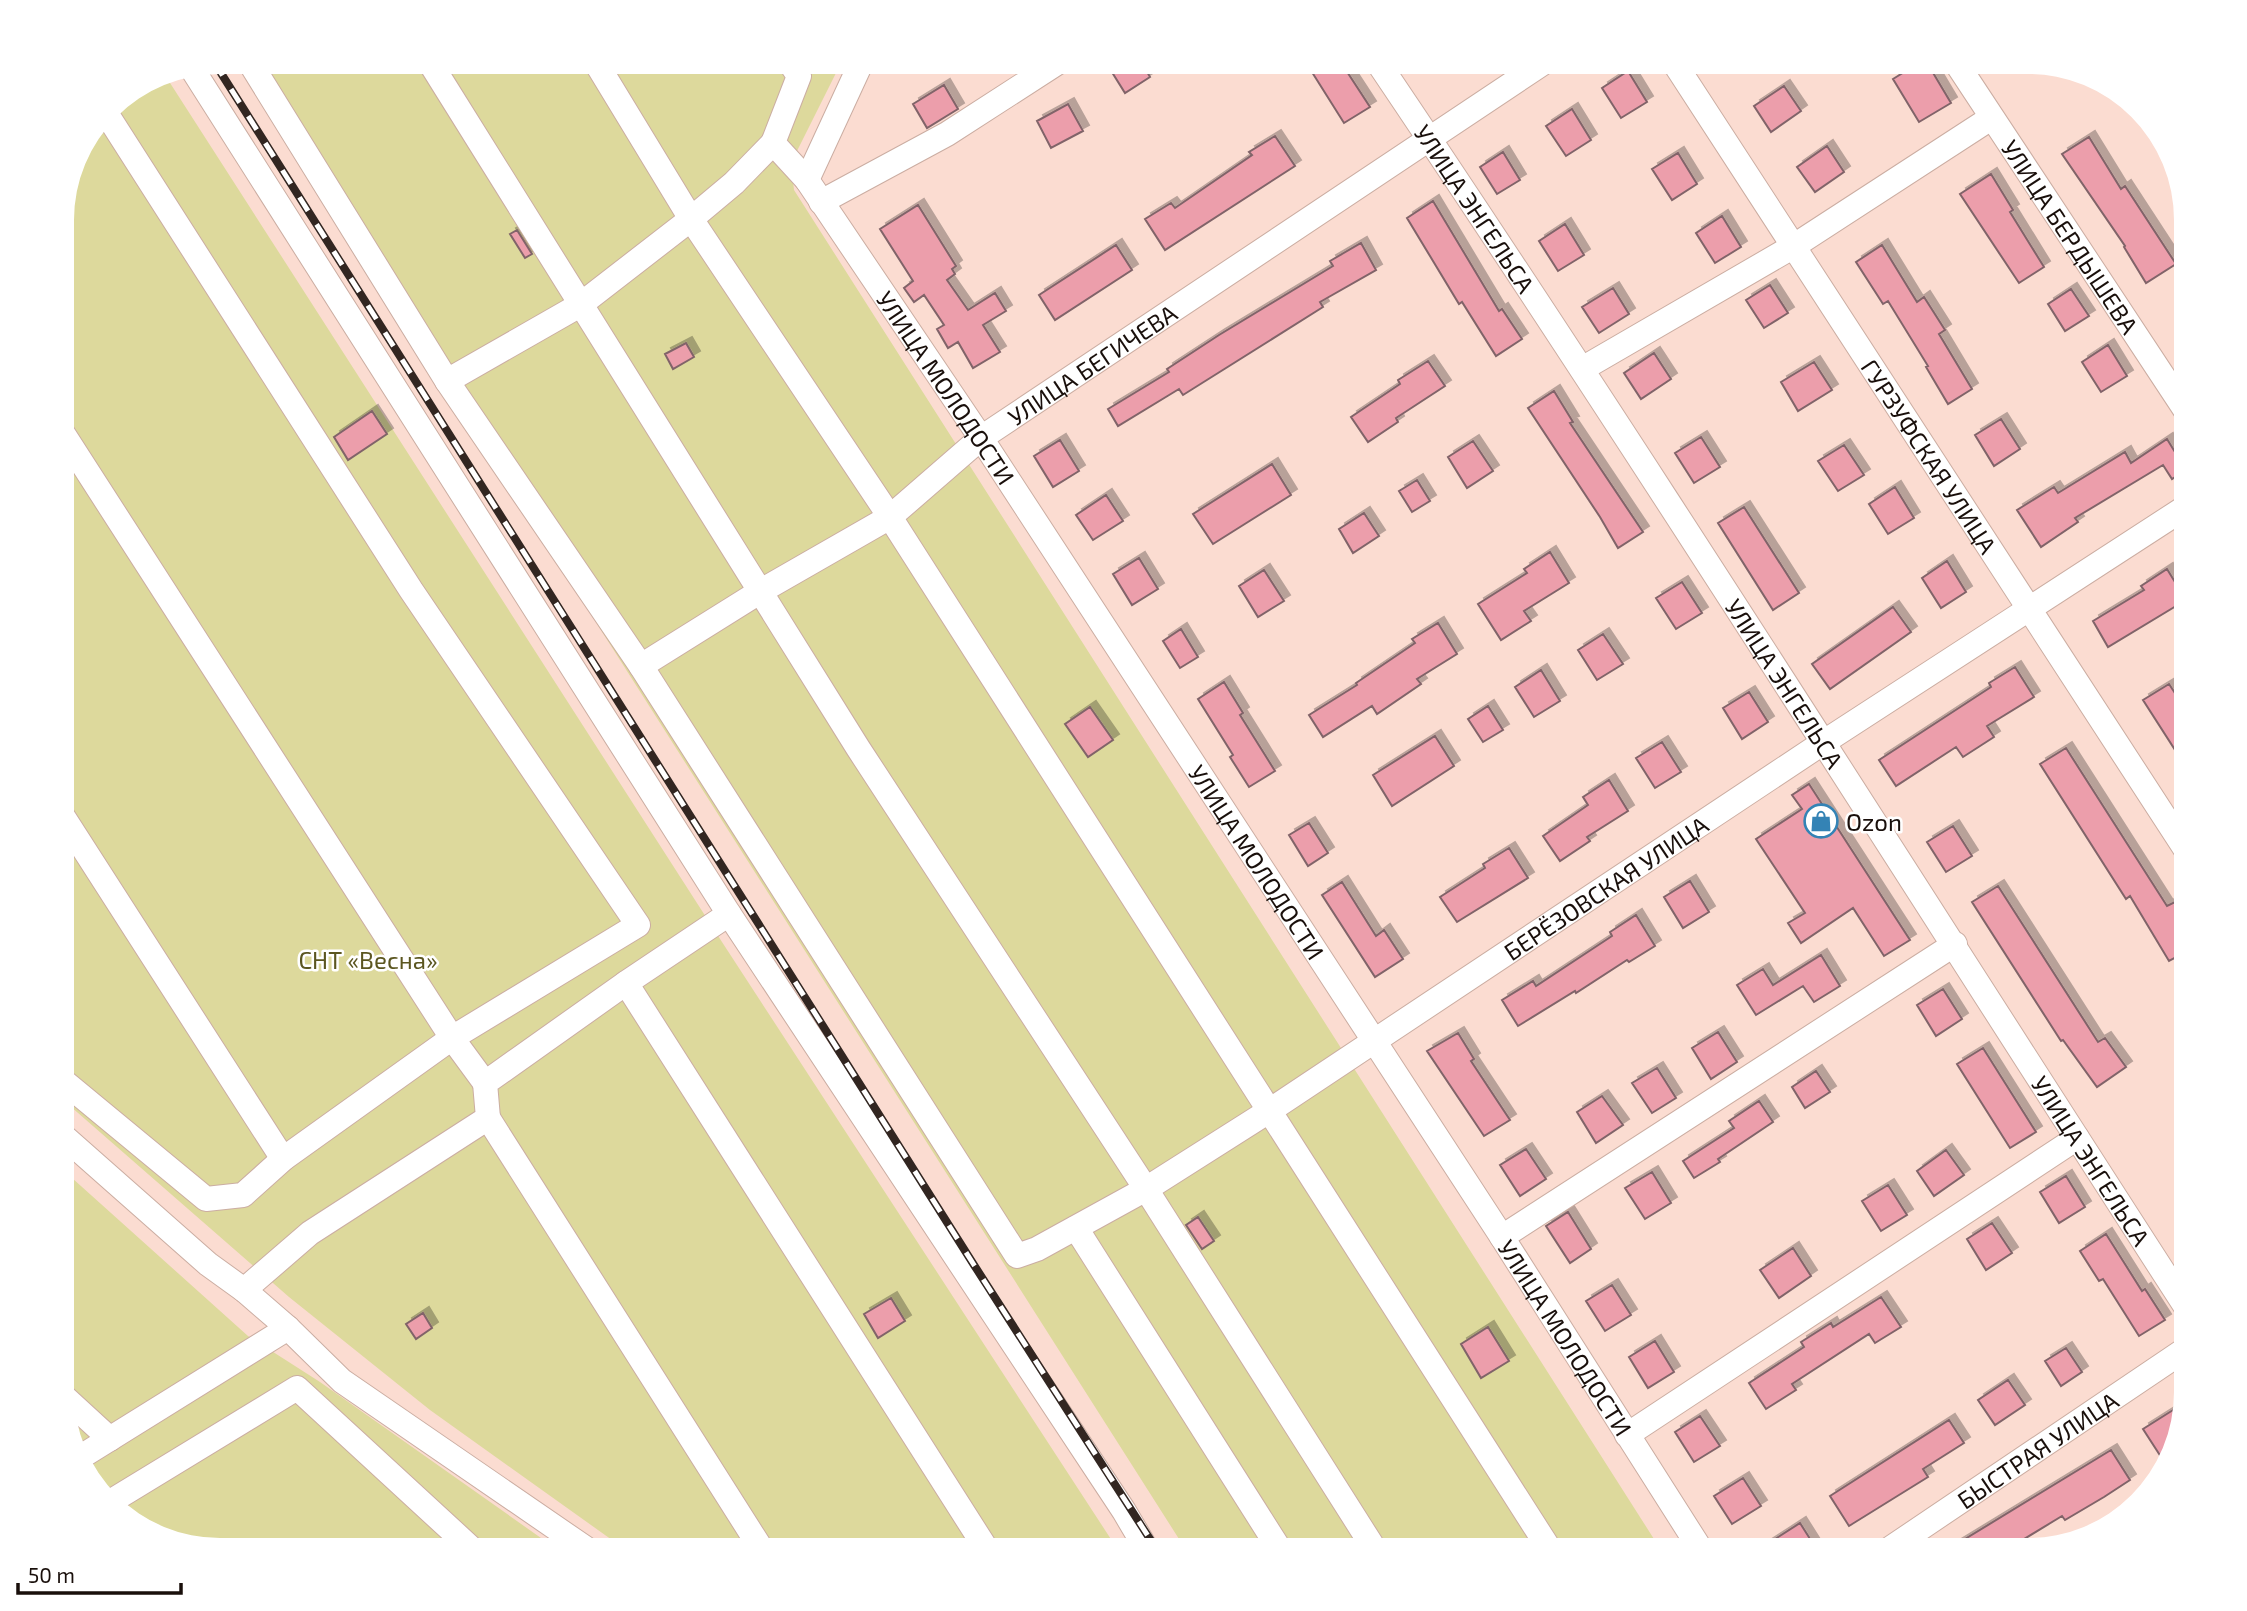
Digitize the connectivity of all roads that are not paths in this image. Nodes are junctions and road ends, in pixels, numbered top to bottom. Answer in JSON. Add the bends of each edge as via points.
{"nodes":[{"id":1,"x":257,"y":74,"type":"edge"},
{"id":2,"x":437,"y":74,"type":"edge"},
{"id":3,"x":604,"y":74,"type":"edge"},
{"id":4,"x":798,"y":74,"type":"edge"},
{"id":5,"x":856,"y":74,"type":"edge"},
{"id":6,"x":1040,"y":74,"type":"edge"},
{"id":7,"x":1386,"y":74,"type":"edge"},
{"id":8,"x":1527,"y":74,"type":"edge"},
{"id":9,"x":1682,"y":74,"type":"edge"},
{"id":10,"x":1963,"y":74,"type":"edge"},
{"id":11,"x":196,"y":75,"type":"edge"},
{"id":12,"x":1991,"y":118,"type":"junction"},
{"id":13,"x":112,"y":122,"type":"edge"},
{"id":14,"x":1430,"y":140,"type":"junction"},
{"id":15,"x":773,"y":143,"type":"junction"},
{"id":16,"x":807,"y":180,"type":"junction"},
{"id":17,"x":821,"y":202,"type":"junction"},
{"id":18,"x":691,"y":219,"type":"junction"},
{"id":19,"x":1794,"y":246,"type":"junction"},
{"id":20,"x":580,"y":305,"type":"junction"},
{"id":21,"x":1582,"y":369,"type":"junction"},
{"id":22,"x":447,"y":381,"type":"junction"},
{"id":23,"x":2174,"y":393,"type":"edge"},
{"id":24,"x":981,"y":438,"type":"junction"},
{"id":25,"x":74,"y":451,"type":"edge"},
{"id":26,"x":2174,"y":515,"type":"edge"},
{"id":27,"x":890,"y":517,"type":"junction"},
{"id":28,"x":761,"y":591,"type":"junction"},
{"id":29,"x":2030,"y":609,"type":"junction"},
{"id":30,"x":641,"y":666,"type":"junction"},
{"id":31,"x":1824,"y":742,"type":"junction"},
{"id":32,"x":2174,"y":831,"type":"edge"},
{"id":33,"x":74,"y":834,"type":"edge"},
{"id":34,"x":729,"y":914,"type":"junction"},
{"id":35,"x":1955,"y":944,"type":"junction"},
{"id":36,"x":626,"y":983,"type":"junction"},
{"id":37,"x":452,"y":1038,"type":"junction"},
{"id":38,"x":1374,"y":1043,"type":"junction"},
{"id":39,"x":485,"y":1083,"type":"junction"},
{"id":40,"x":74,"y":1090,"type":"edge"},
{"id":41,"x":1269,"y":1111,"type":"junction"},
{"id":42,"x":488,"y":1118,"type":"junction"},
{"id":43,"x":2077,"y":1138,"type":"junction"},
{"id":44,"x":74,"y":1146,"type":"edge"},
{"id":45,"x":283,"y":1160,"type":"junction"},
{"id":46,"x":1146,"y":1189,"type":"junction"},
{"id":47,"x":1076,"y":1228,"type":"junction"},
{"id":48,"x":1502,"y":1237,"type":"junction"},
{"id":49,"x":2174,"y":1288,"type":"edge"},
{"id":50,"x":244,"y":1290,"type":"junction"},
{"id":51,"x":288,"y":1328,"type":"junction"},
{"id":52,"x":2174,"y":1357,"type":"edge"},
{"id":53,"x":75,"y":1407,"type":"edge"},
{"id":54,"x":1626,"y":1435,"type":"junction"},
{"id":55,"x":110,"y":1439,"type":"junction"},
{"id":56,"x":88,"y":1453,"type":"edge"},
{"id":57,"x":119,"y":1497,"type":"edge"},
{"id":58,"x":459,"y":1538,"type":"edge"},
{"id":59,"x":571,"y":1538,"type":"edge"},
{"id":60,"x":754,"y":1538,"type":"edge"},
{"id":61,"x":980,"y":1538,"type":"edge"},
{"id":62,"x":1139,"y":1538,"type":"edge"},
{"id":63,"x":1272,"y":1538,"type":"edge"},
{"id":64,"x":1367,"y":1538,"type":"edge"},
{"id":65,"x":1542,"y":1538,"type":"edge"},
{"id":66,"x":1693,"y":1538,"type":"edge"},
{"id":67,"x":1906,"y":1538,"type":"edge"}],
"edges":[{"from":1,"to":22,"type":"street"},
{"from":2,"to":20,"type":"street"},
{"from":3,"to":18,"type":"street"},
{"from":4,"to":15,"type":"street"},
{"from":5,"to":16,"type":"street"},
{"from":6,"to":17,"type":"street","via":[[947,134]]},
{"from":7,"to":14,"type":"street","name":"УЛИЦА ЭНГЕЛЬСА"},
{"from":8,"to":14,"type":"street","name":"УЛИЦА БЕГИЧЕВА"},
{"from":9,"to":19,"type":"street","name":"ГУРЗУФСКАЯ УЛИЦА"},
{"from":10,"to":12,"type":"street","name":"УЛИЦА БЕРДЫШЕВА"},
{"from":11,"to":34,"type":"street"},
{"from":12,"to":19,"type":"street"},
{"from":12,"to":23,"type":"street","name":"УЛИЦА БЕРДЫШЕВА"},
{"from":13,"to":37,"type":"street","via":[[411,590],[638,925]]},
{"from":14,"to":21,"type":"street","name":"УЛИЦА ЭНГЕЛЬСА"},
{"from":14,"to":24,"type":"street","name":"УЛИЦА БЕГИЧЕВА"},
{"from":15,"to":16,"type":"street","name":"УЛИЦА МОЛОДОСТИ"},
{"from":15,"to":18,"type":"street"},
{"from":16,"to":17,"type":"street","name":"УЛИЦА МОЛОДОСТИ"},
{"from":17,"to":24,"type":"street","name":"УЛИЦА МОЛОДОСТИ"},
{"from":18,"to":20,"type":"street"},
{"from":18,"to":27,"type":"street"},
{"from":19,"to":21,"type":"street"},
{"from":19,"to":29,"type":"street","name":"ГУРЗУФСКАЯ УЛИЦА"},
{"from":20,"to":22,"type":"street"},
{"from":20,"to":28,"type":"street"},
{"from":21,"to":31,"type":"street","name":"УЛИЦА ЭНГЕЛЬСА"},
{"from":22,"to":30,"type":"street"},
{"from":24,"to":27,"type":"street","name":"УЛИЦА БЕГИЧЕВА"},
{"from":24,"to":38,"type":"street","name":"УЛИЦА МОЛОДОСТИ"},
{"from":25,"to":37,"type":"street"},
{"from":26,"to":29,"type":"street","name":"БЕРЁЗОВСКАЯ УЛИЦА"},
{"from":27,"to":28,"type":"street","name":"УЛИЦА БЕГИЧЕВА"},
{"from":27,"to":41,"type":"street"},
{"from":28,"to":30,"type":"street","name":"УЛИЦА БЕГИЧЕВА"},
{"from":28,"to":46,"type":"street"},
{"from":29,"to":31,"type":"street","name":"БЕРЁЗОВСКАЯ УЛИЦА"},
{"from":29,"to":32,"type":"street","name":"ГУРЗУФСКАЯ УЛИЦА"},
{"from":30,"to":47,"type":"street","name":"БЕРЁЗОВСКАЯ УЛИЦА","via":[[1017,1256]]},
{"from":31,"to":35,"type":"street","name":"УЛИЦА ЭНГЕЛЬСА"},
{"from":31,"to":38,"type":"street","name":"БЕРЁЗОВСКАЯ УЛИЦА"},
{"from":33,"to":45,"type":"street"},
{"from":34,"to":36,"type":"street"},
{"from":34,"to":62,"type":"street"},
{"from":35,"to":43,"type":"street","name":"УЛИЦА ЭНГЕЛЬСА"},
{"from":35,"to":48,"type":"street"},
{"from":36,"to":39,"type":"street"},
{"from":36,"to":61,"type":"street"},
{"from":37,"to":39,"type":"street"},
{"from":37,"to":45,"type":"street"},
{"from":38,"to":41,"type":"street","name":"БЕРЁЗОВСКАЯ УЛИЦА"},
{"from":38,"to":48,"type":"street","name":"УЛИЦА МОЛОДОСТИ"},
{"from":39,"to":42,"type":"street"},
{"from":40,"to":45,"type":"street","via":[[206,1199],[243,1195]]},
{"from":41,"to":46,"type":"street","name":"БЕРЁЗОВСКАЯ УЛИЦА"},
{"from":41,"to":65,"type":"street"},
{"from":42,"to":50,"type":"street","via":[[310,1233]]},
{"from":42,"to":60,"type":"street"},
{"from":43,"to":49,"type":"street","name":"УЛИЦА ЭНГЕЛЬСА"},
{"from":43,"to":54,"type":"street"},
{"from":44,"to":50,"type":"street"},
{"from":46,"to":47,"type":"street","name":"БЕРЁЗОВСКАЯ УЛИЦА"},
{"from":46,"to":64,"type":"street"},
{"from":47,"to":63,"type":"street"},
{"from":48,"to":54,"type":"street","name":"УЛИЦА МОЛОДОСТИ"},
{"from":50,"to":51,"type":"street"},
{"from":51,"to":55,"type":"street"},
{"from":51,"to":59,"type":"street","via":[[342,1381]]},
{"from":52,"to":67,"type":"street","name":"БЫСТРАЯ УЛИЦА"},
{"from":53,"to":55,"type":"street"},
{"from":54,"to":66,"type":"street","name":"УЛИЦА МОЛОДОСТИ"},
{"from":55,"to":56,"type":"street"},
{"from":57,"to":58,"type":"street","via":[[297,1388]]}]}
